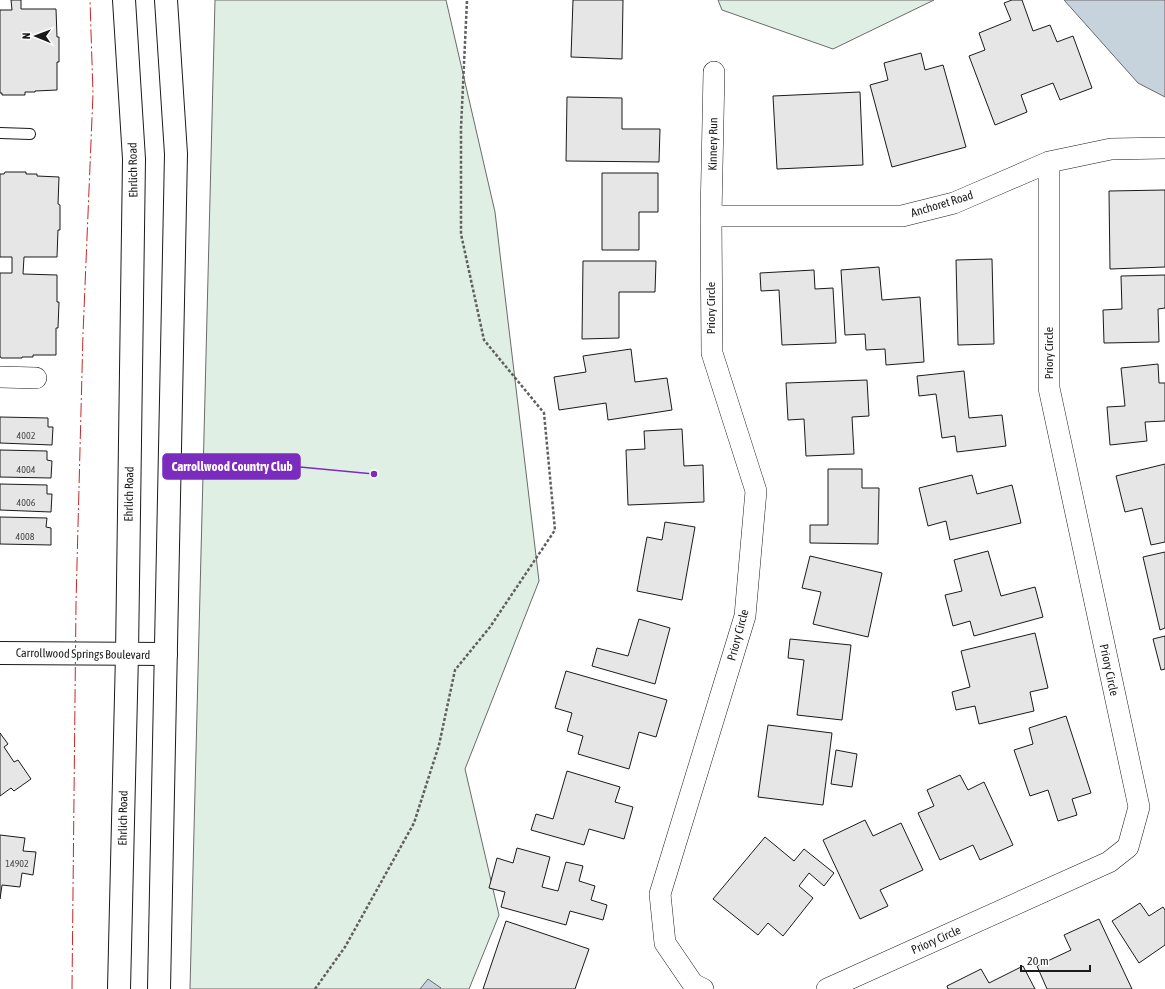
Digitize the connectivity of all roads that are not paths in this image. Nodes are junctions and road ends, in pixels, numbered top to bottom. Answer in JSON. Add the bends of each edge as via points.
{"nodes":[{"id":1,"x":124,"y":0,"type":"edge"},
{"id":2,"x":166,"y":0,"type":"edge"},
{"id":3,"x":714,"y":72,"type":"dead end"},
{"id":4,"x":0,"y":133,"type":"edge"},
{"id":5,"x":30,"y":134,"type":"dead end"},
{"id":6,"x":1165,"y":148,"type":"edge"},
{"id":7,"x":1049,"y":162,"type":"junction"},
{"id":8,"x":711,"y":216,"type":"junction"},
{"id":9,"x":0,"y":377,"type":"edge"},
{"id":10,"x":36,"y":378,"type":"dead end"},
{"id":11,"x":0,"y":653,"type":"edge"},
{"id":12,"x":127,"y":654,"type":"junction"},
{"id":13,"x":166,"y":654,"type":"junction"},
{"id":14,"x":694,"y":987,"type":"edge"},
{"id":15,"x":119,"y":989,"type":"edge"},
{"id":16,"x":159,"y":989,"type":"edge"},
{"id":17,"x":827,"y":989,"type":"edge"}],
"edges":[{"from":1,"to":12,"type":"main road","name":"Ehrlich Road","via":[[134,159]]},
{"from":2,"to":13,"type":"main road","via":[[176,154]]},
{"from":3,"to":8,"type":"street","name":"Kinnery Run"},
{"from":4,"to":5,"type":"lane"},
{"from":6,"to":7,"type":"street","name":"Anchoret Road","via":[[1111,149]]},
{"from":7,"to":8,"type":"street","name":"Anchoret Road","via":[[954,202],[902,216]]},
{"from":7,"to":17,"type":"street","name":"Priory Circle","via":[[1049,388],[1139,807],[1128,847],[1109,862]]},
{"from":8,"to":14,"type":"street","name":"Priory Circle","via":[[712,353],[756,491],[745,616],[660,894],[665,943]]},
{"from":9,"to":10,"type":"street"},
{"from":11,"to":12,"type":"main road","name":"Carrollwood Springs Boulevard"},
{"from":12,"to":13,"type":"main road","name":"Carrollwood Springs Boulevard"},
{"from":12,"to":15,"type":"main road","name":"Ehrlich Road"},
{"from":13,"to":16,"type":"main road"}]}
